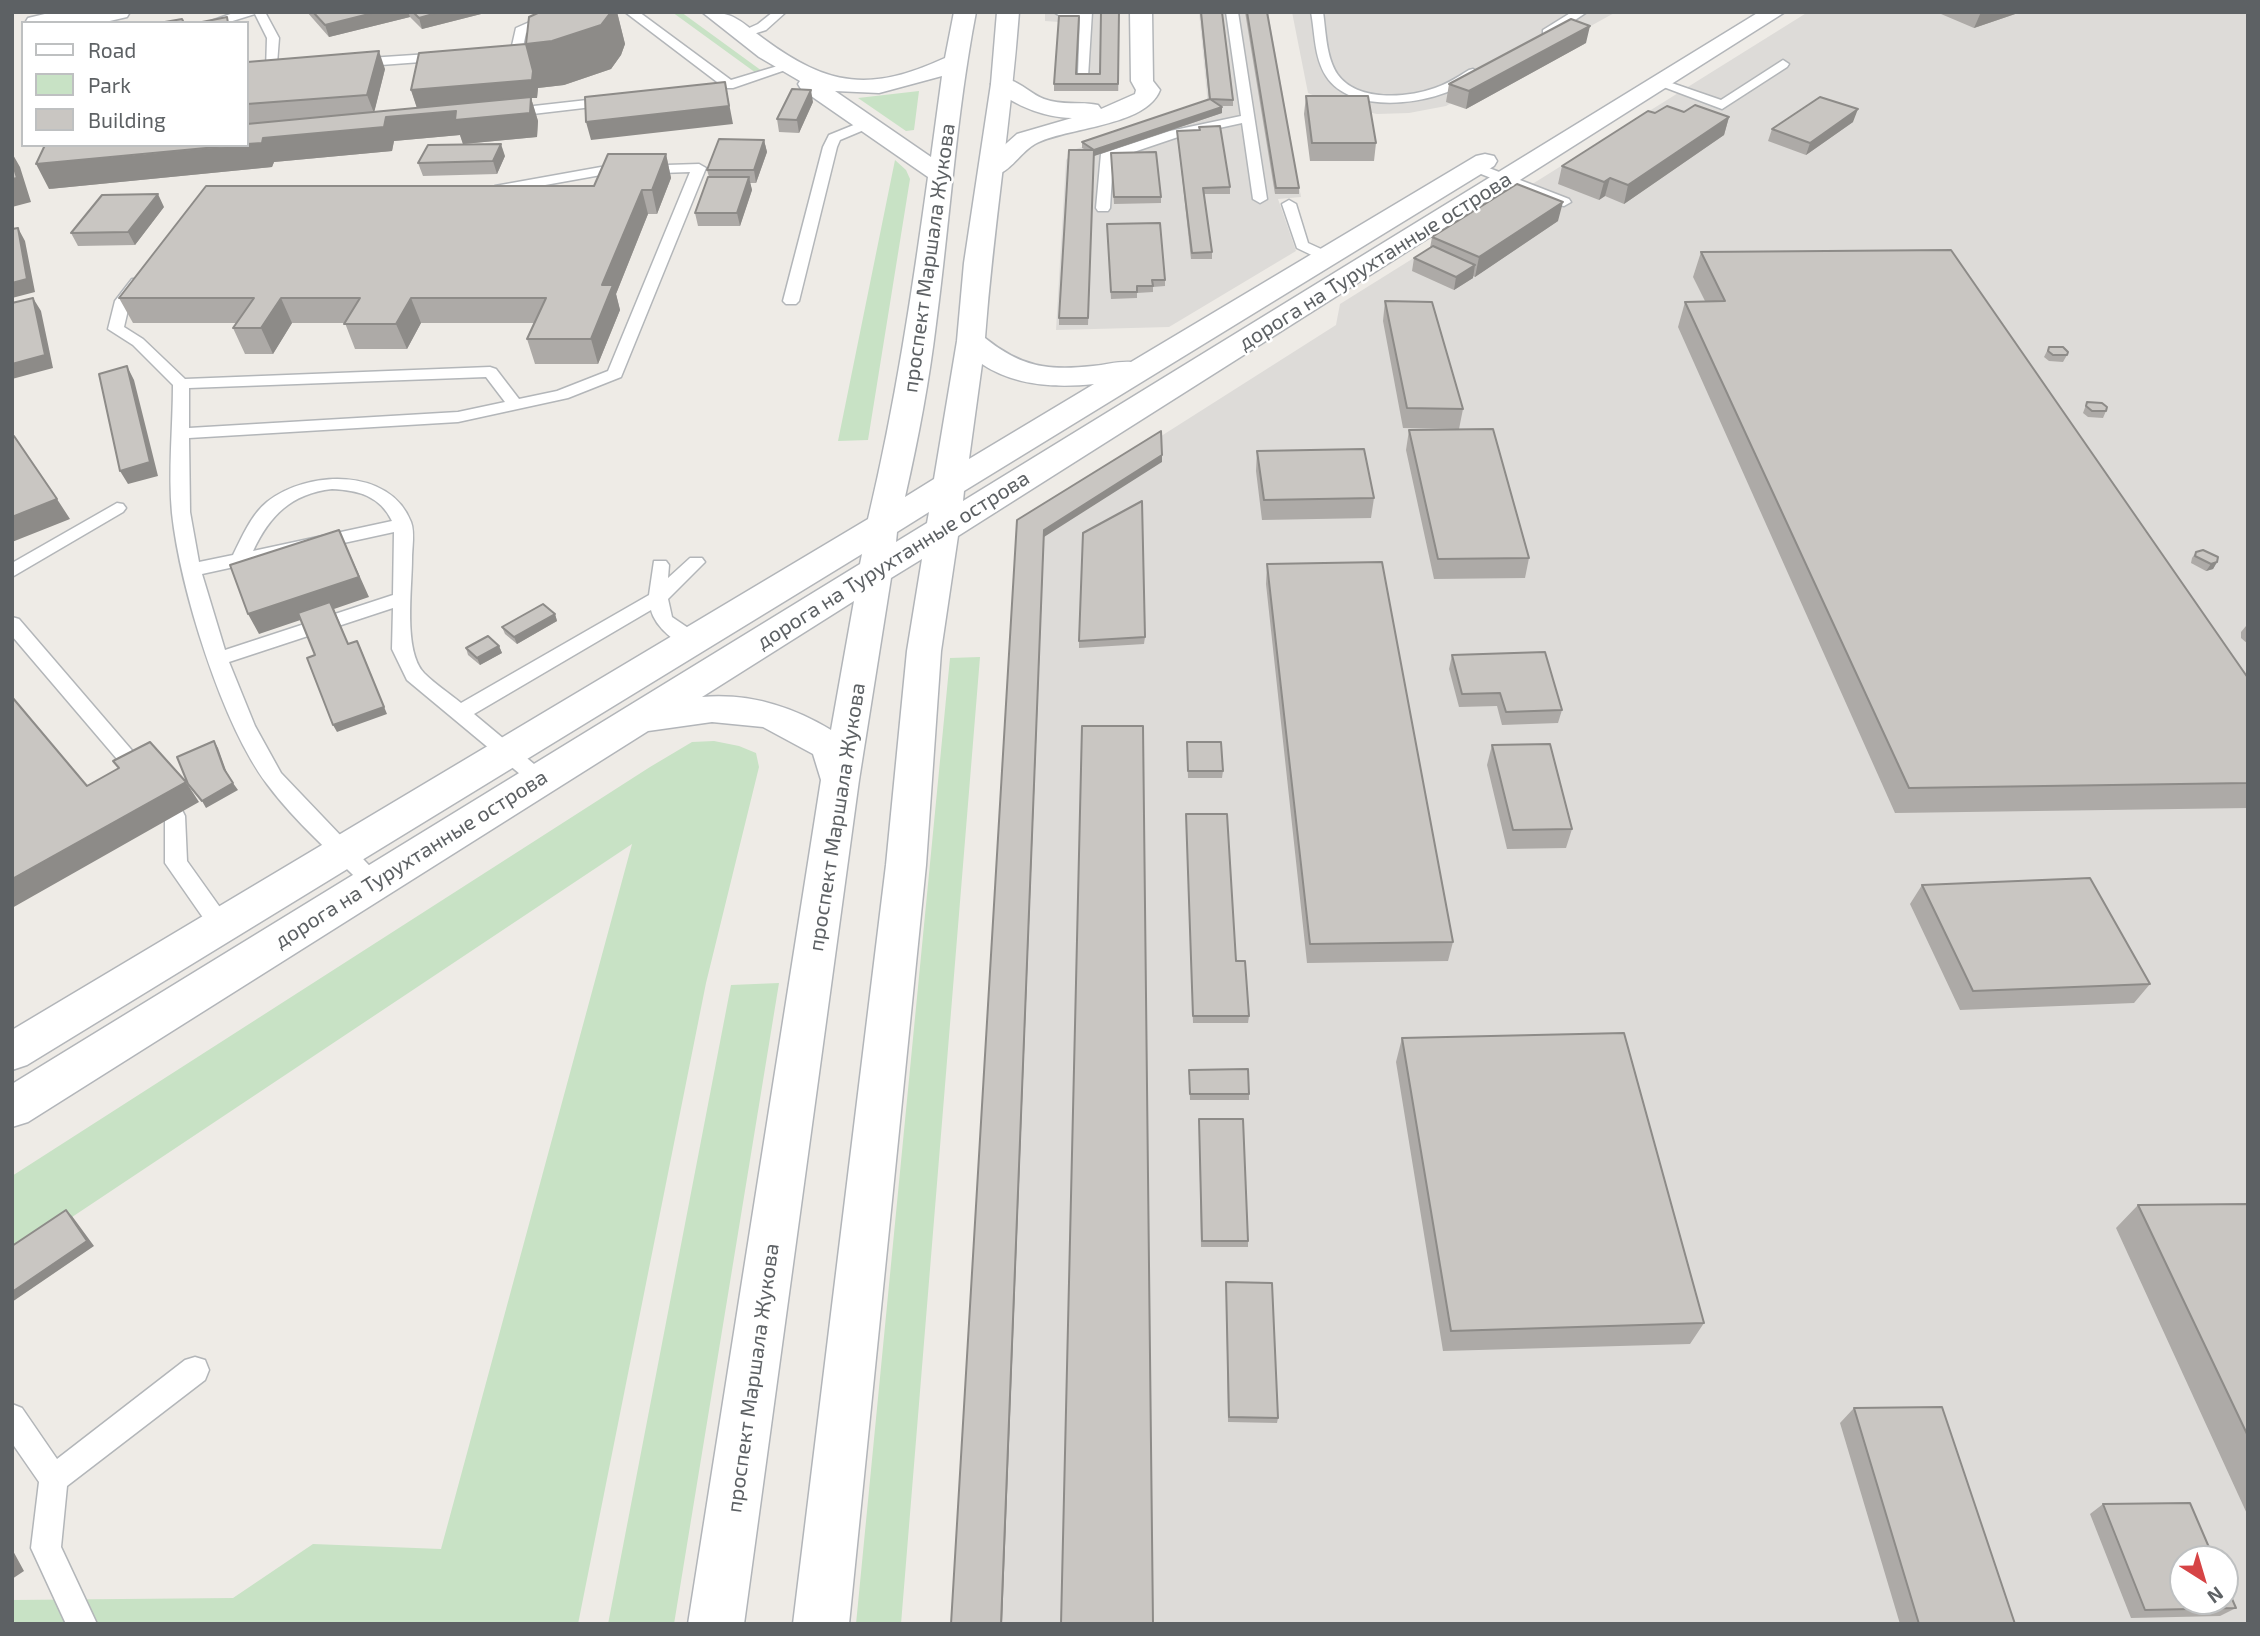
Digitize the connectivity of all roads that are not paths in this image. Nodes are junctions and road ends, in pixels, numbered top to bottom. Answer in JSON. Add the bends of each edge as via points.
{"nodes":[{"id":1,"x":82,"y":12,"type":"edge"},
{"id":2,"x":119,"y":12,"type":"edge"},
{"id":3,"x":250,"y":12,"type":"edge"},
{"id":4,"x":259,"y":12,"type":"edge"},
{"id":5,"x":631,"y":12,"type":"edge"},
{"id":6,"x":713,"y":12,"type":"edge"},
{"id":7,"x":965,"y":12,"type":"edge"},
{"id":8,"x":1008,"y":12,"type":"edge"},
{"id":9,"x":1060,"y":12,"type":"edge"},
{"id":10,"x":1086,"y":12,"type":"edge"},
{"id":11,"x":1141,"y":12,"type":"edge"},
{"id":12,"x":1232,"y":12,"type":"edge"},
{"id":13,"x":1317,"y":12,"type":"edge"},
{"id":14,"x":1581,"y":12,"type":"edge"},
{"id":15,"x":1729,"y":12,"type":"edge"},
{"id":16,"x":1774,"y":12,"type":"edge"},
{"id":17,"x":781,"y":13,"type":"edge"},
{"id":18,"x":44,"y":21,"type":"edge"},
{"id":19,"x":81,"y":21,"type":"edge"},
{"id":20,"x":223,"y":21,"type":"edge"},
{"id":21,"x":541,"y":21,"type":"edge"},
{"id":22,"x":744,"y":33,"type":"junction"},
{"id":23,"x":1533,"y":41,"type":"edge"},
{"id":24,"x":1681,"y":42,"type":"dead end"},
{"id":25,"x":490,"y":54,"type":"edge"},
{"id":26,"x":462,"y":56,"type":"edge"},
{"id":27,"x":955,"y":62,"type":"junction"},
{"id":28,"x":338,"y":64,"type":"edge"},
{"id":29,"x":1783,"y":64,"type":"dead end"},
{"id":30,"x":297,"y":66,"type":"edge"},
{"id":31,"x":1486,"y":66,"type":"edge"},
{"id":32,"x":797,"y":70,"type":"junction"},
{"id":33,"x":1084,"y":74,"type":"edge"},
{"id":34,"x":1142,"y":81,"type":"junction"},
{"id":35,"x":1660,"y":83,"type":"junction"},
{"id":36,"x":1002,"y":84,"type":"junction"},
{"id":37,"x":729,"y":85,"type":"junction"},
{"id":38,"x":710,"y":90,"type":"edge"},
{"id":39,"x":624,"y":100,"type":"edge"},
{"id":40,"x":492,"y":114,"type":"edge"},
{"id":41,"x":1248,"y":118,"type":"junction"},
{"id":42,"x":866,"y":124,"type":"junction"},
{"id":43,"x":1508,"y":147,"type":"dead end"},
{"id":44,"x":1476,"y":167,"type":"junction"},
{"id":45,"x":991,"y":170,"type":"junction"},
{"id":46,"x":941,"y":175,"type":"junction"},
{"id":47,"x":1506,"y":179,"type":"junction"},
{"id":48,"x":477,"y":193,"type":"edge"},
{"id":49,"x":1260,"y":199,"type":"dead end"},
{"id":50,"x":1564,"y":202,"type":"edge"},
{"id":51,"x":1289,"y":204,"type":"dead end"},
{"id":52,"x":1103,"y":208,"type":"dead end"},
{"id":53,"x":1327,"y":257,"type":"junction"},
{"id":54,"x":144,"y":271,"type":"edge"},
{"id":55,"x":791,"y":301,"type":"dead end"},
{"id":56,"x":971,"y":341,"type":"junction"},
{"id":57,"x":1143,"y":367,"type":"junction"},
{"id":58,"x":181,"y":384,"type":"junction"},
{"id":59,"x":515,"y":405,"type":"junction"},
{"id":60,"x":182,"y":433,"type":"junction"},
{"id":61,"x":949,"y":486,"type":"junction"},
{"id":62,"x":117,"y":508,"type":"dead end"},
{"id":63,"x":403,"y":524,"type":"junction"},
{"id":64,"x":882,"y":526,"type":"junction"},
{"id":65,"x":942,"y":531,"type":"junction"},
{"id":66,"x":240,"y":559,"type":"junction"},
{"id":67,"x":696,"y":562,"type":"dead end"},
{"id":68,"x":660,"y":565,"type":"dead end"},
{"id":69,"x":192,"y":569,"type":"junction"},
{"id":70,"x":12,"y":571,"type":"edge"},
{"id":71,"x":875,"y":572,"type":"junction"},
{"id":72,"x":404,"y":598,"type":"junction"},
{"id":73,"x":658,"y":598,"type":"junction"},
{"id":74,"x":12,"y":623,"type":"edge"},
{"id":75,"x":693,"y":640,"type":"junction"},
{"id":76,"x":220,"y":658,"type":"junction"},
{"id":77,"x":458,"y":715,"type":"junction"},
{"id":78,"x":624,"y":726,"type":"junction"},
{"id":79,"x":508,"y":752,"type":"junction"},
{"id":80,"x":141,"y":774,"type":"edge"},
{"id":81,"x":539,"y":779,"type":"junction"},
{"id":82,"x":840,"y":780,"type":"junction"},
{"id":83,"x":175,"y":816,"type":"edge"},
{"id":84,"x":344,"y":851,"type":"junction"},
{"id":85,"x":374,"y":882,"type":"junction"},
{"id":86,"x":221,"y":926,"type":"junction"},
{"id":87,"x":12,"y":1052,"type":"edge"},
{"id":88,"x":12,"y":1108,"type":"edge"},
{"id":89,"x":195,"y":1370,"type":"dead end"},
{"id":90,"x":12,"y":1418,"type":"edge"},
{"id":91,"x":54,"y":1479,"type":"junction"},
{"id":92,"x":82,"y":1624,"type":"edge"},
{"id":93,"x":716,"y":1624,"type":"edge"},
{"id":94,"x":821,"y":1624,"type":"edge"}],
"edges":[{"from":1,"to":18,"type":"street"},
{"from":2,"to":19,"type":"street"},
{"from":3,"to":20,"type":"lane"},
{"from":4,"to":30,"type":"lane","via":[[274,35],[270,68]]},
{"from":5,"to":37,"type":"lane"},
{"from":6,"to":22,"type":"street"},
{"from":7,"to":27,"type":"street","name":"проспект Маршала Жукова"},
{"from":8,"to":36,"type":"street"},
{"from":9,"to":10,"type":"lane"},
{"from":10,"to":33,"type":"lane"},
{"from":11,"to":34,"type":"street"},
{"from":12,"to":41,"type":"lane"},
{"from":13,"to":31,"type":"lane","via":[[1327,67],[1341,87],[1357,94],[1392,100],[1416,98],[1440,91]]},
{"from":14,"to":23,"type":"lane"},
{"from":15,"to":24,"type":"street"},
{"from":16,"to":35,"type":"street","name":"дорога на Турухтанные острова"},
{"from":17,"to":22,"type":"lane"},
{"from":21,"to":25,"type":"lane","via":[[520,31],[517,53]]},
{"from":22,"to":32,"type":"street"},
{"from":26,"to":28,"type":"lane"},
{"from":27,"to":32,"type":"street","via":[[915,80],[876,88],[837,84]]},
{"from":27,"to":46,"type":"street","name":"проспект Маршала Жукова"},
{"from":29,"to":35,"type":"lane","via":[[1722,105]]},
{"from":32,"to":37,"type":"lane"},
{"from":32,"to":42,"type":"street","via":[[810,85]]},
{"from":34,"to":36,"type":"street","via":[[1113,104],[1075,112],[1041,108]]},
{"from":34,"to":45,"type":"street","via":[[1148,90],[1146,98],[1136,105],[1026,139]]},
{"from":35,"to":47,"type":"street","name":"дорога на Турухтанные острова"},
{"from":36,"to":45,"type":"street"},
{"from":37,"to":38,"type":"lane"},
{"from":39,"to":40,"type":"lane"},
{"from":41,"to":49,"type":"lane"},
{"from":41,"to":52,"type":"lane","via":[[1188,130],[1106,157]]},
{"from":42,"to":46,"type":"street"},
{"from":42,"to":55,"type":"lane","via":[[834,138],[830,147]]},
{"from":43,"to":44,"type":"street","name":"дорога на Турухтанные острова"},
{"from":44,"to":47,"type":"lane"},
{"from":44,"to":53,"type":"street","name":"дорога на Турухтанные острова"},
{"from":45,"to":56,"type":"street"},
{"from":46,"to":64,"type":"street","name":"проспект Маршала Жукова","via":[[922,326]]},
{"from":47,"to":50,"type":"lane"},
{"from":47,"to":65,"type":"street","name":"дорога на Турухтанные острова"},
{"from":48,"to":59,"type":"lane","via":[[601,171],[699,168],[615,374],[562,395]]},
{"from":51,"to":53,"type":"lane","via":[[1302,245]]},
{"from":53,"to":57,"type":"street","name":"дорога на Турухтанные острова"},
{"from":54,"to":58,"type":"lane","via":[[124,301],[116,328],[138,342]]},
{"from":56,"to":57,"type":"street","via":[[1009,367],[1050,377]]},
{"from":56,"to":61,"type":"street"},
{"from":57,"to":61,"type":"street","name":"дорога на Турухтанные острова"},
{"from":58,"to":59,"type":"lane","via":[[490,372]]},
{"from":58,"to":60,"type":"lane"},
{"from":59,"to":60,"type":"lane","via":[[458,417]]},
{"from":60,"to":69,"type":"lane","via":[[181,513]]},
{"from":61,"to":64,"type":"street","name":"дорога на Турухтанные острова"},
{"from":61,"to":65,"type":"street"},
{"from":62,"to":70,"type":"lane"},
{"from":63,"to":66,"type":"lane"},
{"from":63,"to":66,"type":"lane","via":[[391,503],[374,491],[311,485],[275,504],[257,524]]},
{"from":63,"to":72,"type":"lane"},
{"from":64,"to":71,"type":"street","name":"проспект Маршала Жукова"},
{"from":64,"to":75,"type":"street","name":"дорога на Турухтанные острова"},
{"from":65,"to":71,"type":"street","name":"дорога на Турухтанные острова"},
{"from":65,"to":94,"type":"street","via":[[925,651],[906,865]]},
{"from":66,"to":69,"type":"lane"},
{"from":67,"to":73,"type":"lane"},
{"from":68,"to":73,"type":"lane"},
{"from":69,"to":76,"type":"lane"},
{"from":71,"to":78,"type":"street","name":"дорога на Турухтанные острова"},
{"from":71,"to":82,"type":"street","name":"проспект Маршала Жукова"},
{"from":72,"to":76,"type":"lane"},
{"from":72,"to":77,"type":"lane","via":[[402,649],[414,675]]},
{"from":73,"to":75,"type":"lane","via":[[663,620]]},
{"from":73,"to":77,"type":"lane"},
{"from":74,"to":80,"type":"lane"},
{"from":75,"to":79,"type":"street","name":"дорога на Турухтанные острова"},
{"from":76,"to":84,"type":"lane","via":[[254,747],[273,777]]},
{"from":77,"to":79,"type":"lane"},
{"from":78,"to":81,"type":"street","name":"дорога на Турухтанные острова"},
{"from":78,"to":82,"type":"street","via":[[682,711],[722,708],[764,713],[795,725],[826,745]]},
{"from":79,"to":81,"type":"lane"},
{"from":79,"to":84,"type":"street","name":"дорога на Турухтанные острова"},
{"from":81,"to":85,"type":"street","name":"дорога на Турухтанные острова"},
{"from":82,"to":93,"type":"street","name":"проспект Маршала Жукова"},
{"from":83,"to":86,"type":"lane","via":[[176,863]]},
{"from":84,"to":85,"type":"lane"},
{"from":84,"to":86,"type":"street","name":"дорога на Турухтанные острова"},
{"from":85,"to":88,"type":"street","name":"дорога на Турухтанные острова"},
{"from":86,"to":87,"type":"street","name":"дорога на Турухтанные острова"},
{"from":89,"to":91,"type":"lane"},
{"from":90,"to":91,"type":"lane"},
{"from":91,"to":92,"type":"lane","via":[[46,1548]]}]}
